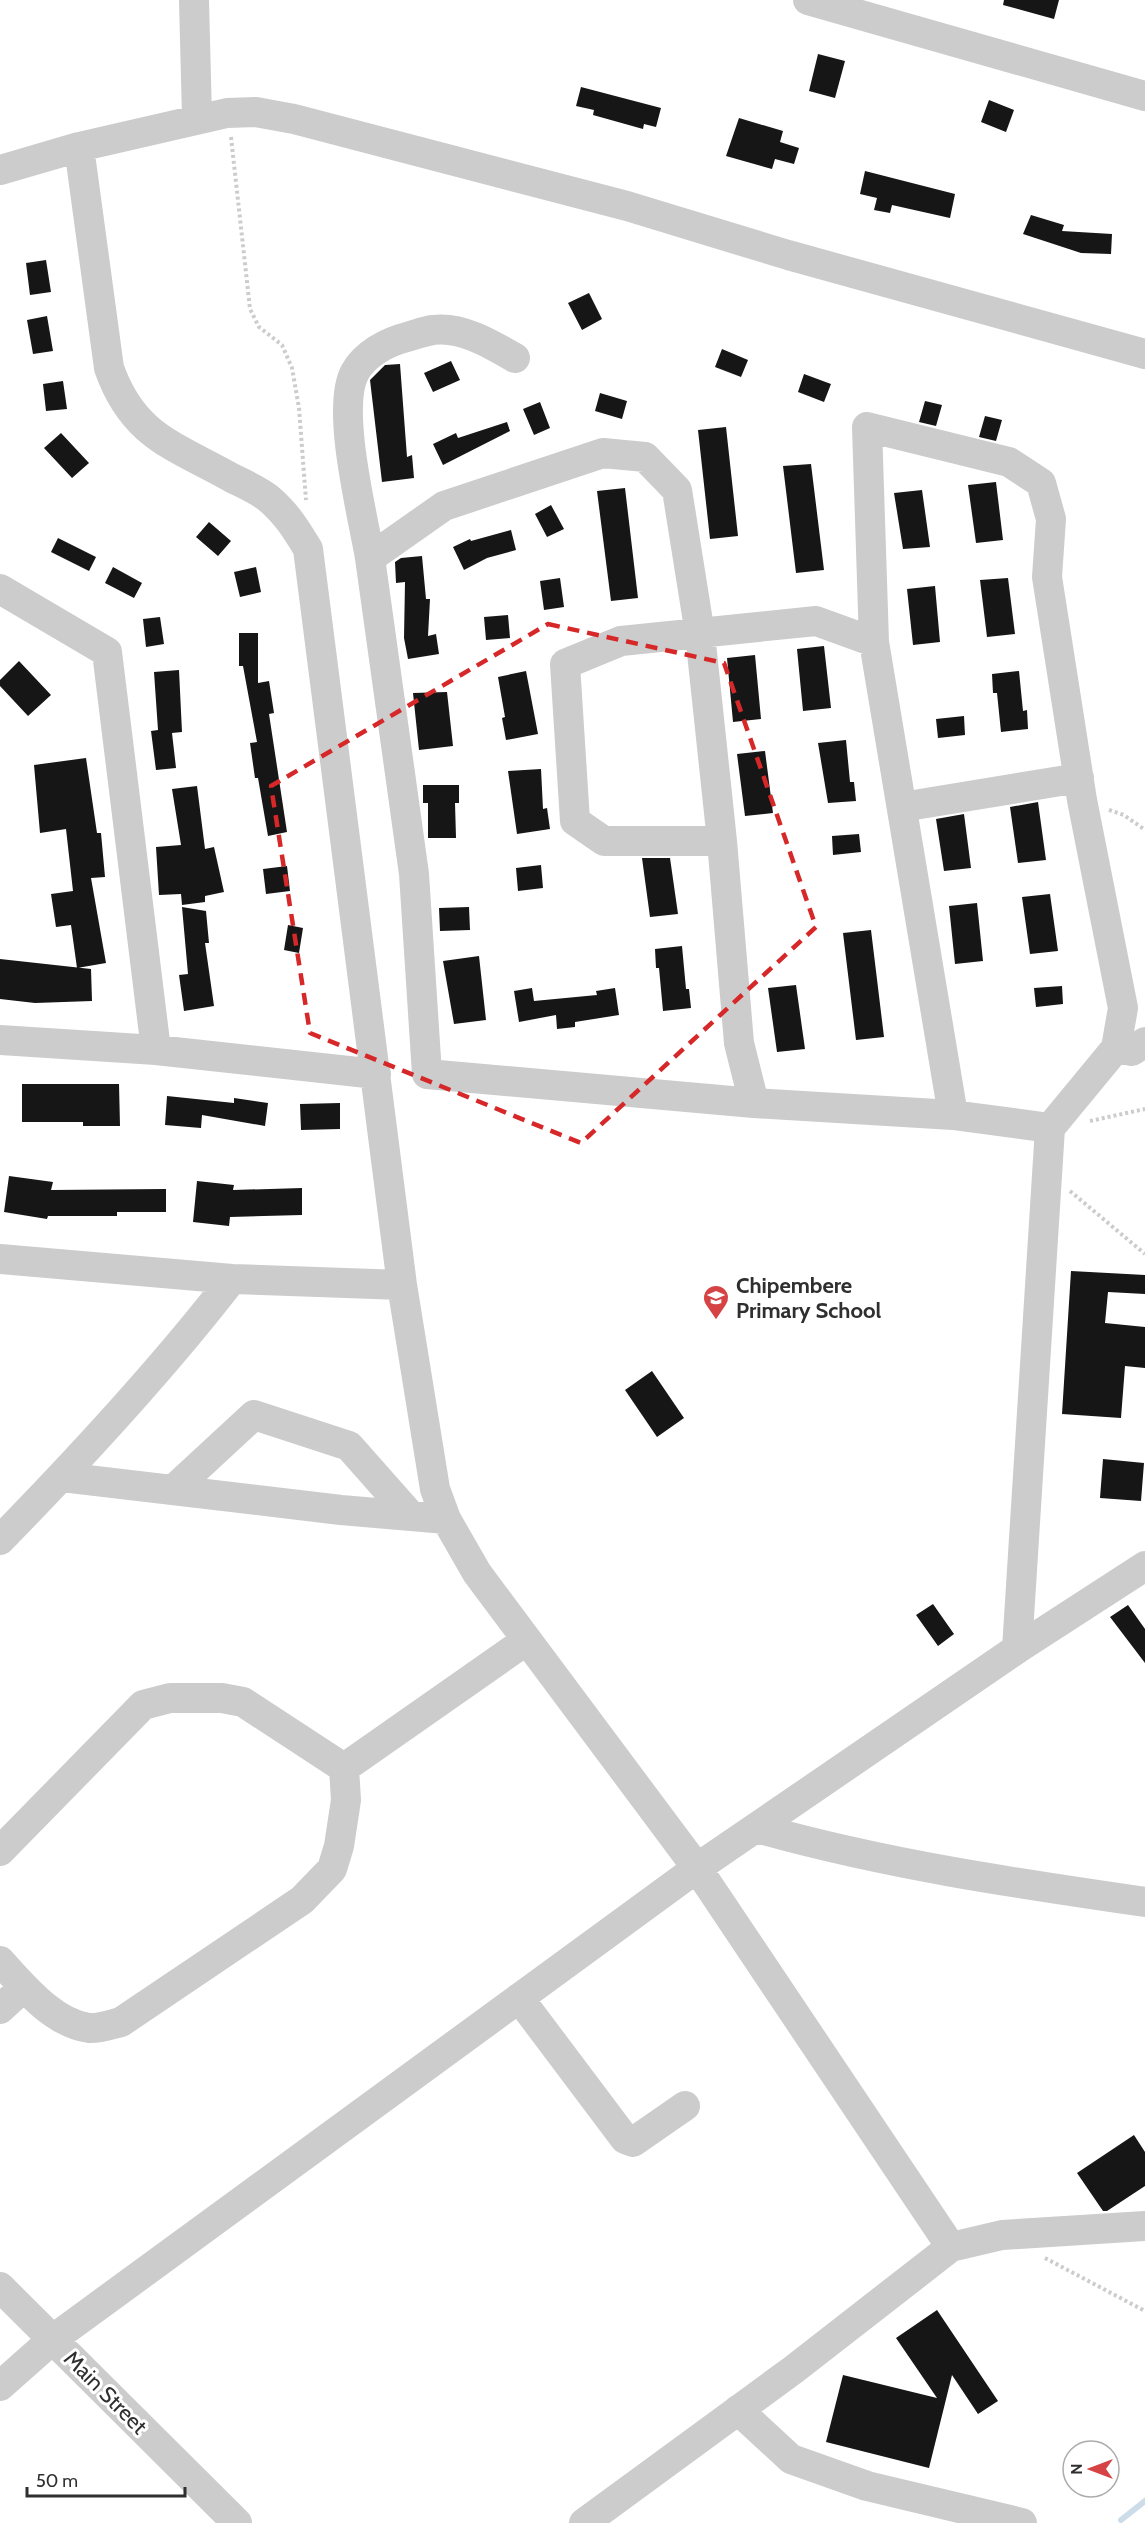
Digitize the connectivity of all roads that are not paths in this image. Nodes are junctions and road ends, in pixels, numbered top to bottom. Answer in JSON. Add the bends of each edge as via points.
{"nodes":[{"id":1,"x":194,"y":0,"type":"edge"},
{"id":2,"x":808,"y":0,"type":"edge"},
{"id":3,"x":1145,"y":96,"type":"edge"},
{"id":4,"x":197,"y":118,"type":"junction"},
{"id":5,"x":79,"y":147,"type":"junction"},
{"id":6,"x":0,"y":170,"type":"edge"},
{"id":7,"x":1145,"y":354,"type":"edge"},
{"id":8,"x":515,"y":358,"type":"dead end"},
{"id":9,"x":370,"y":558,"type":"junction"},
{"id":10,"x":0,"y":589,"type":"edge"},
{"id":11,"x":700,"y":634,"type":"junction"},
{"id":12,"x":874,"y":642,"type":"junction"},
{"id":13,"x":1081,"y":789,"type":"junction"},
{"id":14,"x":902,"y":807,"type":"junction"},
{"id":15,"x":722,"y":841,"type":"junction"},
{"id":16,"x":0,"y":1040,"type":"edge"},
{"id":17,"x":1145,"y":1042,"type":"edge"},
{"id":18,"x":1116,"y":1048,"type":"junction"},
{"id":19,"x":156,"y":1050,"type":"junction"},
{"id":20,"x":376,"y":1074,"type":"junction"},
{"id":21,"x":754,"y":1103,"type":"junction"},
{"id":22,"x":953,"y":1115,"type":"junction"},
{"id":23,"x":1050,"y":1128,"type":"junction"},
{"id":24,"x":0,"y":1259,"type":"edge"},
{"id":25,"x":232,"y":1279,"type":"junction"},
{"id":26,"x":402,"y":1285,"type":"junction"},
{"id":27,"x":62,"y":1477,"type":"junction"},
{"id":28,"x":174,"y":1489,"type":"junction"},
{"id":29,"x":410,"y":1515,"type":"junction"},
{"id":30,"x":446,"y":1519,"type":"junction"},
{"id":31,"x":0,"y":1540,"type":"edge"},
{"id":32,"x":1144,"y":1568,"type":"edge"},
{"id":33,"x":527,"y":1640,"type":"junction"},
{"id":34,"x":1017,"y":1649,"type":"junction"},
{"id":35,"x":344,"y":1768,"type":"junction"},
{"id":36,"x":757,"y":1828,"type":"junction"},
{"id":37,"x":0,"y":1851,"type":"edge"},
{"id":38,"x":698,"y":1868,"type":"junction"},
{"id":39,"x":1145,"y":1902,"type":"edge"},
{"id":40,"x":0,"y":1961,"type":"edge"},
{"id":41,"x":24,"y":1987,"type":"junction"},
{"id":42,"x":519,"y":1998,"type":"junction"},
{"id":43,"x":0,"y":2009,"type":"edge"},
{"id":44,"x":685,"y":2106,"type":"dead end"},
{"id":45,"x":1145,"y":2226,"type":"edge"},
{"id":46,"x":951,"y":2247,"type":"junction"},
{"id":47,"x":0,"y":2288,"type":"edge"},
{"id":48,"x":53,"y":2339,"type":"junction"},
{"id":49,"x":0,"y":2386,"type":"edge"},
{"id":50,"x":738,"y":2410,"type":"junction"},
{"id":51,"x":237,"y":2523,"type":"edge"},
{"id":52,"x":584,"y":2523,"type":"edge"},
{"id":53,"x":1022,"y":2523,"type":"edge"}],
"edges":[{"from":1,"to":4,"type":"street"},
{"from":2,"to":3,"type":"street"},
{"from":4,"to":5,"type":"street"},
{"from":4,"to":7,"type":"street","via":[[256,112],[294,119],[615,203]]},
{"from":5,"to":6,"type":"street"},
{"from":5,"to":20,"type":"street","via":[[109,368],[118,393],[132,416],[152,433],[266,497],[289,517],[308,549]]},
{"from":8,"to":9,"type":"street","via":[[485,340],[434,329],[373,351],[354,372],[348,426]]},
{"from":9,"to":11,"type":"street","via":[[444,506],[603,453],[645,457],[677,490]]},
{"from":9,"to":21,"type":"street","via":[[414,874],[427,1074]]},
{"from":10,"to":19,"type":"street","via":[[107,652]]},
{"from":11,"to":12,"type":"street","via":[[816,621]]},
{"from":11,"to":15,"type":"street"},
{"from":11,"to":15,"type":"street","via":[[621,641],[565,664],[575,821],[604,841]]},
{"from":12,"to":13,"type":"street","via":[[867,427],[1009,462],[1041,483],[1051,519],[1047,576]]},
{"from":12,"to":14,"type":"street"},
{"from":13,"to":14,"type":"street"},
{"from":13,"to":18,"type":"street","via":[[1123,1008]]},
{"from":14,"to":22,"type":"street"},
{"from":15,"to":21,"type":"street","via":[[739,1043]]},
{"from":16,"to":19,"type":"street"},
{"from":17,"to":18,"type":"street","via":[[1132,1052]]},
{"from":18,"to":23,"type":"street"},
{"from":19,"to":20,"type":"street"},
{"from":20,"to":26,"type":"street"},
{"from":21,"to":22,"type":"street"},
{"from":22,"to":23,"type":"street"},
{"from":23,"to":34,"type":"street"},
{"from":24,"to":25,"type":"street"},
{"from":25,"to":26,"type":"street"},
{"from":25,"to":27,"type":"street"},
{"from":26,"to":30,"type":"street","via":[[435,1490]]},
{"from":27,"to":28,"type":"street"},
{"from":27,"to":31,"type":"street"},
{"from":28,"to":29,"type":"street"},
{"from":28,"to":29,"type":"street","via":[[254,1415],[350,1446]]},
{"from":29,"to":30,"type":"street"},
{"from":30,"to":33,"type":"street","via":[[477,1573]]},
{"from":32,"to":34,"type":"street"},
{"from":33,"to":35,"type":"street"},
{"from":33,"to":38,"type":"street"},
{"from":34,"to":36,"type":"street"},
{"from":35,"to":37,"type":"street","via":[[243,1702],[170,1698],[143,1706]]},
{"from":35,"to":41,"type":"street","via":[[346,1800],[332,1869],[302,1900],[122,2022],[90,2028],[61,2018]]},
{"from":36,"to":38,"type":"street"},
{"from":36,"to":39,"type":"street","via":[[833,1850],[951,1874]]},
{"from":38,"to":42,"type":"street"},
{"from":38,"to":46,"type":"street"},
{"from":40,"to":41,"type":"street"},
{"from":41,"to":43,"type":"street"},
{"from":42,"to":44,"type":"street","via":[[625,2139],[633,2142]]},
{"from":42,"to":48,"type":"street"},
{"from":45,"to":46,"type":"street","via":[[1002,2235]]},
{"from":46,"to":50,"type":"street"},
{"from":47,"to":48,"type":"street","name":"Main Street"},
{"from":48,"to":49,"type":"street"},
{"from":48,"to":51,"type":"street","name":"Main Street"},
{"from":50,"to":52,"type":"street"},
{"from":50,"to":53,"type":"street","via":[[791,2459],[867,2486]]}]}
